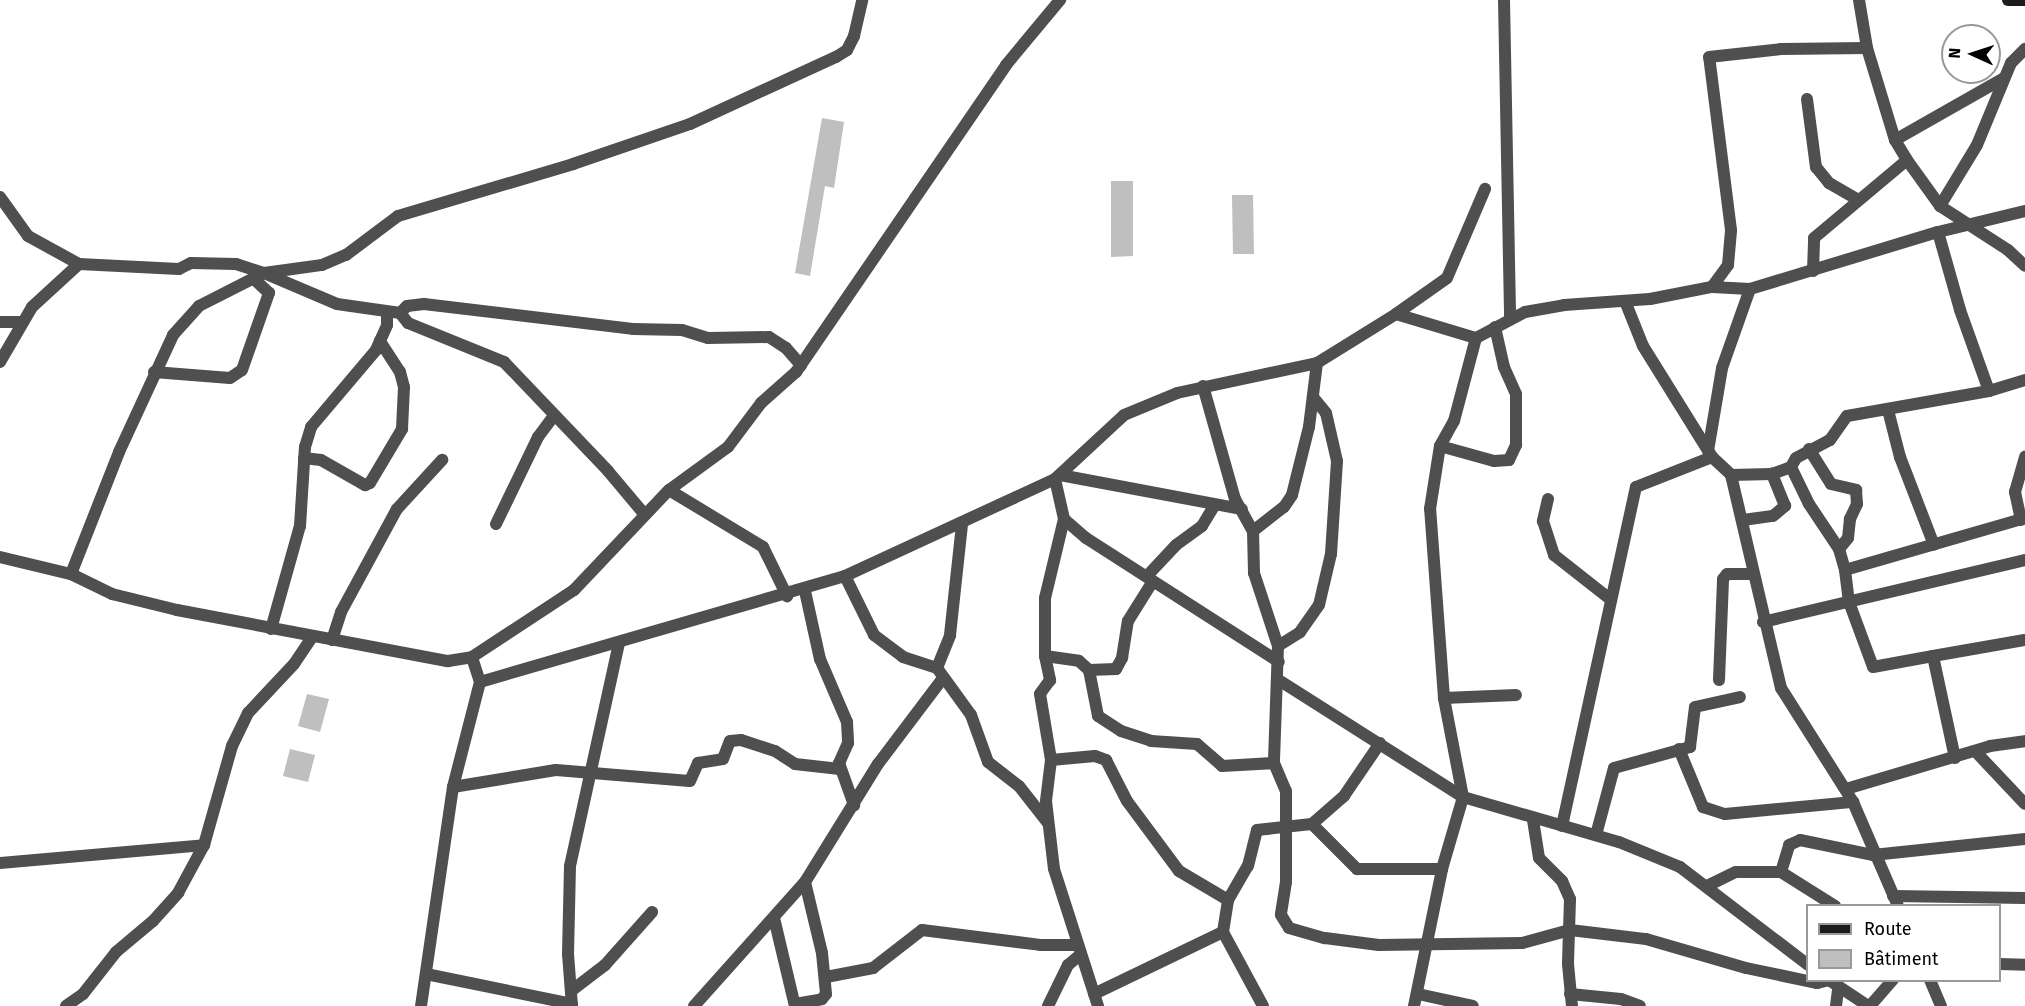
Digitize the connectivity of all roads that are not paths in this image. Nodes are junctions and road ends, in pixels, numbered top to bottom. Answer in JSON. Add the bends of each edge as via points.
{"nodes":[{"id":1,"x":862,"y":0,"type":"edge"},
{"id":2,"x":1060,"y":0,"type":"edge"},
{"id":3,"x":1504,"y":0,"type":"edge"},
{"id":4,"x":1859,"y":0,"type":"edge"},
{"id":5,"x":2008,"y":0,"type":"edge"},
{"id":6,"x":2025,"y":0,"type":"edge"},
{"id":7,"x":1867,"y":48,"type":"junction"},
{"id":8,"x":2025,"y":49,"type":"edge"},
{"id":9,"x":2004,"y":78,"type":"junction"},
{"id":10,"x":1807,"y":99,"type":"dead end"},
{"id":11,"x":1895,"y":140,"type":"junction"},
{"id":12,"x":1907,"y":160,"type":"junction"},
{"id":13,"x":1485,"y":189,"type":"dead end"},
{"id":14,"x":0,"y":197,"type":"edge"},
{"id":15,"x":1857,"y":199,"type":"junction"},
{"id":16,"x":1940,"y":206,"type":"junction"},
{"id":17,"x":2025,"y":211,"type":"edge"},
{"id":18,"x":1968,"y":224,"type":"junction"},
{"id":19,"x":1938,"y":232,"type":"junction"},
{"id":20,"x":79,"y":264,"type":"junction"},
{"id":21,"x":2025,"y":266,"type":"edge"},
{"id":22,"x":1813,"y":271,"type":"junction"},
{"id":23,"x":259,"y":276,"type":"junction"},
{"id":24,"x":1712,"y":287,"type":"junction"},
{"id":25,"x":1750,"y":289,"type":"junction"},
{"id":26,"x":1625,"y":301,"type":"junction"},
{"id":27,"x":394,"y":313,"type":"junction"},
{"id":28,"x":1396,"y":314,"type":"junction"},
{"id":29,"x":1510,"y":319,"type":"junction"},
{"id":30,"x":0,"y":322,"type":"edge"},
{"id":31,"x":20,"y":322,"type":"junction"},
{"id":32,"x":1495,"y":327,"type":"junction"},
{"id":33,"x":1476,"y":338,"type":"junction"},
{"id":34,"x":380,"y":341,"type":"junction"},
{"id":35,"x":0,"y":362,"type":"edge"},
{"id":36,"x":1317,"y":363,"type":"junction"},
{"id":37,"x":801,"y":365,"type":"junction"},
{"id":38,"x":154,"y":372,"type":"junction"},
{"id":39,"x":2024,"y":385,"type":"edge"},
{"id":40,"x":1203,"y":386,"type":"junction"},
{"id":41,"x":1989,"y":391,"type":"junction"},
{"id":42,"x":1313,"y":397,"type":"junction"},
{"id":43,"x":1888,"y":410,"type":"junction"},
{"id":44,"x":554,"y":416,"type":"junction"},
{"id":45,"x":1440,"y":446,"type":"junction"},
{"id":46,"x":1809,"y":449,"type":"junction"},
{"id":47,"x":1710,"y":454,"type":"junction"},
{"id":48,"x":2025,"y":456,"type":"edge"},
{"id":49,"x":304,"y":458,"type":"junction"},
{"id":50,"x":442,"y":460,"type":"dead end"},
{"id":51,"x":1791,"y":467,"type":"junction"},
{"id":52,"x":1772,"y":474,"type":"junction"},
{"id":53,"x":1731,"y":475,"type":"junction"},
{"id":54,"x":1058,"y":477,"type":"junction"},
{"id":55,"x":669,"y":490,"type":"junction"},
{"id":56,"x":1548,"y":499,"type":"dead end"},
{"id":57,"x":1214,"y":506,"type":"junction"},
{"id":58,"x":1242,"y":509,"type":"junction"},
{"id":59,"x":645,"y":515,"type":"junction"},
{"id":60,"x":1064,"y":519,"type":"junction"},
{"id":61,"x":2023,"y":519,"type":"edge"},
{"id":62,"x":1743,"y":520,"type":"junction"},
{"id":63,"x":496,"y":524,"type":"dead end"},
{"id":64,"x":962,"y":524,"type":"junction"},
{"id":65,"x":1253,"y":531,"type":"junction"},
{"id":66,"x":1934,"y":545,"type":"junction"},
{"id":67,"x":1839,"y":549,"type":"junction"},
{"id":68,"x":0,"y":557,"type":"edge"},
{"id":69,"x":2025,"y":560,"type":"edge"},
{"id":70,"x":1845,"y":570,"type":"junction"},
{"id":71,"x":71,"y":573,"type":"junction"},
{"id":72,"x":1753,"y":574,"type":"junction"},
{"id":73,"x":845,"y":576,"type":"junction"},
{"id":74,"x":1150,"y":579,"type":"junction"},
{"id":75,"x":805,"y":591,"type":"junction"},
{"id":76,"x":787,"y":596,"type":"junction"},
{"id":77,"x":1610,"y":599,"type":"junction"},
{"id":78,"x":1849,"y":602,"type":"junction"},
{"id":79,"x":1763,"y":622,"type":"junction"},
{"id":80,"x":271,"y":629,"type":"junction"},
{"id":81,"x":312,"y":637,"type":"junction"},
{"id":82,"x":332,"y":640,"type":"junction"},
{"id":83,"x":2025,"y":640,"type":"edge"},
{"id":84,"x":619,"y":643,"type":"junction"},
{"id":85,"x":1278,"y":646,"type":"junction"},
{"id":86,"x":1045,"y":656,"type":"junction"},
{"id":87,"x":1933,"y":656,"type":"junction"},
{"id":88,"x":471,"y":657,"type":"junction"},
{"id":89,"x":1279,"y":662,"type":"junction"},
{"id":90,"x":1089,"y":670,"type":"junction"},
{"id":91,"x":940,"y":673,"type":"junction"},
{"id":92,"x":1277,"y":679,"type":"junction"},
{"id":93,"x":1719,"y":680,"type":"dead end"},
{"id":94,"x":480,"y":682,"type":"junction"},
{"id":95,"x":1516,"y":695,"type":"dead end"},
{"id":96,"x":1740,"y":697,"type":"dead end"},
{"id":97,"x":1444,"y":698,"type":"junction"},
{"id":98,"x":2025,"y":741,"type":"edge"},
{"id":99,"x":1380,"y":743,"type":"junction"},
{"id":100,"x":1679,"y":749,"type":"junction"},
{"id":101,"x":1976,"y":752,"type":"junction"},
{"id":102,"x":1956,"y":758,"type":"junction"},
{"id":103,"x":1051,"y":760,"type":"junction"},
{"id":104,"x":1274,"y":763,"type":"junction"},
{"id":105,"x":840,"y":769,"type":"junction"},
{"id":106,"x":593,"y":771,"type":"junction"},
{"id":107,"x":453,"y":787,"type":"junction"},
{"id":108,"x":1846,"y":789,"type":"junction"},
{"id":109,"x":1463,"y":797,"type":"junction"},
{"id":110,"x":1853,"y":802,"type":"junction"},
{"id":111,"x":2025,"y":804,"type":"edge"},
{"id":112,"x":854,"y":805,"type":"junction"},
{"id":113,"x":1533,"y":820,"type":"junction"},
{"id":114,"x":1284,"y":824,"type":"junction"},
{"id":115,"x":1312,"y":824,"type":"junction"},
{"id":116,"x":1562,"y":826,"type":"junction"},
{"id":117,"x":1050,"y":827,"type":"junction"},
{"id":118,"x":1596,"y":835,"type":"junction"},
{"id":119,"x":2025,"y":839,"type":"edge"},
{"id":120,"x":204,"y":845,"type":"junction"},
{"id":121,"x":1874,"y":855,"type":"junction"},
{"id":122,"x":0,"y":863,"type":"edge"},
{"id":123,"x":1442,"y":869,"type":"junction"},
{"id":124,"x":1781,"y":872,"type":"junction"},
{"id":125,"x":805,"y":882,"type":"junction"},
{"id":126,"x":1707,"y":886,"type":"junction"},
{"id":127,"x":2025,"y":898,"type":"edge"},
{"id":128,"x":1228,"y":900,"type":"junction"},
{"id":129,"x":1895,"y":901,"type":"edge"},
{"id":130,"x":1832,"y":904,"type":"edge"},
{"id":131,"x":651,"y":912,"type":"dead end"},
{"id":132,"x":774,"y":918,"type":"junction"},
{"id":133,"x":1570,"y":930,"type":"junction"},
{"id":134,"x":1223,"y":932,"type":"junction"},
{"id":135,"x":1426,"y":944,"type":"junction"},
{"id":136,"x":1079,"y":950,"type":"junction"},
{"id":137,"x":1806,"y":963,"type":"edge"},
{"id":138,"x":2001,"y":964,"type":"edge"},
{"id":139,"x":2025,"y":965,"type":"edge"},
{"id":140,"x":426,"y":974,"type":"junction"},
{"id":141,"x":826,"y":977,"type":"junction"},
{"id":142,"x":1806,"y":981,"type":"edge"},
{"id":143,"x":1812,"y":982,"type":"edge"},
{"id":144,"x":1892,"y":982,"type":"edge"},
{"id":145,"x":1930,"y":982,"type":"edge"},
{"id":146,"x":1832,"y":983,"type":"edge"},
{"id":147,"x":571,"y":991,"type":"junction"},
{"id":148,"x":1096,"y":1000,"type":"edge"},
{"id":149,"x":1416,"y":1000,"type":"edge"},
{"id":150,"x":1571,"y":1000,"type":"edge"},
{"id":151,"x":572,"y":1005,"type":"edge"},
{"id":152,"x":795,"y":1005,"type":"edge"},
{"id":153,"x":66,"y":1006,"type":"edge"},
{"id":154,"x":421,"y":1006,"type":"edge"},
{"id":155,"x":694,"y":1006,"type":"edge"},
{"id":156,"x":1048,"y":1006,"type":"edge"},
{"id":157,"x":1263,"y":1006,"type":"edge"},
{"id":158,"x":1473,"y":1006,"type":"edge"},
{"id":159,"x":1640,"y":1006,"type":"edge"},
{"id":160,"x":1836,"y":1006,"type":"edge"},
{"id":161,"x":1869,"y":1006,"type":"edge"},
{"id":162,"x":1941,"y":1006,"type":"edge"}],
"edges":[{"from":1,"to":23,"type":"street","via":[[861,18],[847,50],[783,83],[679,128],[398,216],[334,261]]},
{"from":2,"to":37,"type":"street","via":[[1006,65]]},
{"from":3,"to":29,"type":"street"},
{"from":4,"to":7,"type":"street"},
{"from":5,"to":6,"type":"street"},
{"from":7,"to":11,"type":"street"},
{"from":7,"to":24,"type":"street","via":[[1781,49],[1709,57],[1731,230],[1728,265]]},
{"from":8,"to":9,"type":"street"},
{"from":9,"to":11,"type":"street"},
{"from":9,"to":16,"type":"street","via":[[1977,145]]},
{"from":10,"to":15,"type":"street","via":[[1815,167],[1829,183]]},
{"from":11,"to":12,"type":"street"},
{"from":12,"to":15,"type":"street"},
{"from":12,"to":16,"type":"street"},
{"from":13,"to":28,"type":"street","via":[[1447,278]]},
{"from":14,"to":20,"type":"street","via":[[28,236]]},
{"from":15,"to":22,"type":"street","via":[[1814,238]]},
{"from":16,"to":18,"type":"street"},
{"from":17,"to":18,"type":"street"},
{"from":18,"to":19,"type":"street"},
{"from":18,"to":21,"type":"street"},
{"from":19,"to":22,"type":"street"},
{"from":19,"to":41,"type":"street"},
{"from":20,"to":23,"type":"street","via":[[179,269],[191,262],[236,264]]},
{"from":20,"to":31,"type":"street"},
{"from":22,"to":25,"type":"street"},
{"from":23,"to":27,"type":"street","via":[[337,303]]},
{"from":23,"to":38,"type":"street","via":[[199,306],[173,335]]},
{"from":23,"to":38,"type":"street","via":[[269,294],[242,370],[230,378]]},
{"from":24,"to":25,"type":"street"},
{"from":24,"to":26,"type":"street"},
{"from":25,"to":47,"type":"street","via":[[1722,368]]},
{"from":26,"to":29,"type":"street","via":[[1564,305],[1525,312]]},
{"from":26,"to":47,"type":"street","via":[[1643,346]]},
{"from":27,"to":34,"type":"street"},
{"from":27,"to":37,"type":"street","via":[[424,304],[633,329],[682,330],[708,338],[769,338]]},
{"from":27,"to":44,"type":"street","via":[[408,323],[504,362]]},
{"from":28,"to":33,"type":"street"},
{"from":28,"to":36,"type":"street"},
{"from":29,"to":32,"type":"street"},
{"from":30,"to":31,"type":"street"},
{"from":31,"to":35,"type":"street"},
{"from":32,"to":33,"type":"street"},
{"from":32,"to":45,"type":"street","via":[[1504,367],[1516,394],[1516,445],[1509,460],[1494,461]]},
{"from":33,"to":45,"type":"street","via":[[1454,421]]},
{"from":34,"to":49,"type":"street","via":[[310,427]]},
{"from":34,"to":49,"type":"street","via":[[400,372],[404,387],[402,429],[370,483],[365,485],[321,460]]},
{"from":36,"to":40,"type":"street"},
{"from":36,"to":42,"type":"street"},
{"from":37,"to":55,"type":"street","via":[[761,403],[728,447]]},
{"from":38,"to":71,"type":"street"},
{"from":39,"to":41,"type":"street"},
{"from":40,"to":54,"type":"street","via":[[1124,415]]},
{"from":40,"to":58,"type":"street","via":[[1235,499]]},
{"from":41,"to":43,"type":"street"},
{"from":42,"to":65,"type":"street","via":[[1292,495],[1284,507]]},
{"from":42,"to":85,"type":"street","via":[[1326,413],[1337,461],[1331,554],[1319,605],[1300,632]]},
{"from":43,"to":46,"type":"street","via":[[1847,416],[1830,440]]},
{"from":43,"to":66,"type":"street","via":[[1900,457]]},
{"from":44,"to":59,"type":"street"},
{"from":44,"to":63,"type":"street","via":[[538,437]]},
{"from":45,"to":97,"type":"street","via":[[1430,509]]},
{"from":46,"to":51,"type":"street"},
{"from":46,"to":67,"type":"street","via":[[1832,484],[1856,490],[1857,504],[1848,538]]},
{"from":47,"to":53,"type":"street"},
{"from":47,"to":77,"type":"street","via":[[1638,483]]},
{"from":48,"to":61,"type":"street","via":[[2015,492]]},
{"from":49,"to":80,"type":"street","via":[[300,526]]},
{"from":50,"to":82,"type":"street","via":[[397,509],[341,612]]},
{"from":51,"to":52,"type":"street"},
{"from":51,"to":67,"type":"street","via":[[1809,504]]},
{"from":52,"to":53,"type":"street"},
{"from":52,"to":62,"type":"street","via":[[1785,506],[1773,516]]},
{"from":53,"to":62,"type":"street"},
{"from":54,"to":57,"type":"street"},
{"from":54,"to":60,"type":"street"},
{"from":54,"to":64,"type":"street"},
{"from":55,"to":59,"type":"street"},
{"from":55,"to":76,"type":"street","via":[[763,547]]},
{"from":56,"to":77,"type":"street","via":[[1543,521],[1554,555]]},
{"from":57,"to":58,"type":"street"},
{"from":57,"to":74,"type":"street","via":[[1202,526],[1167,553]]},
{"from":58,"to":65,"type":"street"},
{"from":59,"to":88,"type":"street","via":[[574,590]]},
{"from":60,"to":74,"type":"street","via":[[1095,545]]},
{"from":60,"to":86,"type":"street","via":[[1047,580]]},
{"from":61,"to":66,"type":"street"},
{"from":62,"to":72,"type":"street"},
{"from":64,"to":73,"type":"street"},
{"from":64,"to":91,"type":"street","via":[[950,634]]},
{"from":65,"to":85,"type":"street","via":[[1254,573]]},
{"from":66,"to":70,"type":"street"},
{"from":67,"to":70,"type":"street"},
{"from":68,"to":71,"type":"street"},
{"from":69,"to":78,"type":"street"},
{"from":70,"to":78,"type":"street"},
{"from":71,"to":80,"type":"street","via":[[112,594]]},
{"from":72,"to":79,"type":"street"},
{"from":72,"to":93,"type":"street","via":[[1727,574],[1723,579]]},
{"from":73,"to":75,"type":"street"},
{"from":73,"to":91,"type":"street","via":[[874,635],[903,657]]},
{"from":74,"to":89,"type":"street"},
{"from":74,"to":90,"type":"street","via":[[1131,615],[1116,669]]},
{"from":75,"to":76,"type":"street"},
{"from":75,"to":105,"type":"street","via":[[820,659],[847,722],[848,743]]},
{"from":76,"to":84,"type":"street"},
{"from":77,"to":116,"type":"street"},
{"from":78,"to":79,"type":"street"},
{"from":78,"to":87,"type":"street","via":[[1873,667]]},
{"from":79,"to":108,"type":"street","via":[[1780,688]]},
{"from":80,"to":81,"type":"street"},
{"from":81,"to":82,"type":"street"},
{"from":81,"to":120,"type":"street","via":[[294,664],[248,713],[232,746]]},
{"from":82,"to":88,"type":"street","via":[[367,643],[448,661]]},
{"from":83,"to":87,"type":"street"},
{"from":84,"to":94,"type":"street"},
{"from":84,"to":106,"type":"street"},
{"from":85,"to":89,"type":"street"},
{"from":86,"to":90,"type":"street","via":[[1079,662]]},
{"from":86,"to":103,"type":"street","via":[[1050,680],[1040,694]]},
{"from":87,"to":102,"type":"street"},
{"from":88,"to":94,"type":"street"},
{"from":89,"to":92,"type":"street"},
{"from":90,"to":104,"type":"street","via":[[1098,716],[1121,731],[1150,741],[1197,744],[1222,766]]},
{"from":91,"to":112,"type":"street"},
{"from":91,"to":117,"type":"street","via":[[971,715],[988,762],[1020,786]]},
{"from":92,"to":99,"type":"street"},
{"from":92,"to":104,"type":"street"},
{"from":94,"to":107,"type":"street"},
{"from":95,"to":97,"type":"street"},
{"from":96,"to":100,"type":"street","via":[[1695,707],[1693,740],[1690,747]]},
{"from":97,"to":109,"type":"street"},
{"from":98,"to":101,"type":"street"},
{"from":99,"to":109,"type":"street"},
{"from":99,"to":115,"type":"street","via":[[1344,796]]},
{"from":100,"to":110,"type":"street","via":[[1703,807],[1725,814]]},
{"from":100,"to":118,"type":"street","via":[[1614,768]]},
{"from":101,"to":102,"type":"street"},
{"from":101,"to":111,"type":"street"},
{"from":102,"to":108,"type":"street"},
{"from":103,"to":117,"type":"street","via":[[1046,801]]},
{"from":103,"to":128,"type":"street","via":[[1095,756],[1106,760],[1127,801],[1179,871]]},
{"from":104,"to":114,"type":"street","via":[[1286,791]]},
{"from":105,"to":106,"type":"street","via":[[795,764],[775,751],[741,740],[729,741],[723,759],[698,763],[690,781]]},
{"from":105,"to":112,"type":"street"},
{"from":106,"to":107,"type":"street","via":[[536,771]]},
{"from":106,"to":147,"type":"street","via":[[570,866]]},
{"from":107,"to":140,"type":"street"},
{"from":108,"to":110,"type":"street"},
{"from":109,"to":113,"type":"street"},
{"from":109,"to":123,"type":"street"},
{"from":110,"to":121,"type":"street"},
{"from":112,"to":125,"type":"street"},
{"from":113,"to":116,"type":"street"},
{"from":113,"to":133,"type":"street","via":[[1539,858],[1562,881],[1570,899]]},
{"from":114,"to":115,"type":"street"},
{"from":114,"to":128,"type":"street","via":[[1257,830],[1248,866]]},
{"from":114,"to":135,"type":"street","via":[[1286,882],[1281,915],[1289,927],[1325,938],[1379,945]]},
{"from":115,"to":123,"type":"street","via":[[1357,869]]},
{"from":116,"to":118,"type":"street"},
{"from":117,"to":136,"type":"street","via":[[1054,869]]},
{"from":118,"to":126,"type":"street","via":[[1651,854]]},
{"from":119,"to":121,"type":"street"},
{"from":120,"to":122,"type":"street"},
{"from":120,"to":153,"type":"street","via":[[178,893],[153,921],[116,952],[83,994]]},
{"from":121,"to":124,"type":"street","via":[[1800,840],[1789,844]]},
{"from":121,"to":129,"type":"street"},
{"from":123,"to":135,"type":"street"},
{"from":124,"to":126,"type":"street","via":[[1736,872]]},
{"from":124,"to":130,"type":"street"},
{"from":125,"to":132,"type":"street"},
{"from":125,"to":141,"type":"street"},
{"from":126,"to":137,"type":"street"},
{"from":127,"to":129,"type":"street"},
{"from":128,"to":134,"type":"street"},
{"from":131,"to":147,"type":"street","via":[[605,965]]},
{"from":132,"to":152,"type":"street"},
{"from":132,"to":155,"type":"street"},
{"from":133,"to":135,"type":"street","via":[[1522,943]]},
{"from":133,"to":142,"type":"street","via":[[1646,939]]},
{"from":133,"to":150,"type":"street"},
{"from":134,"to":148,"type":"street"},
{"from":134,"to":157,"type":"street"},
{"from":135,"to":149,"type":"street"},
{"from":136,"to":141,"type":"street","via":[[922,930],[873,968]]},
{"from":136,"to":148,"type":"street"},
{"from":136,"to":156,"type":"street"},
{"from":138,"to":139,"type":"street"},
{"from":140,"to":151,"type":"street"},
{"from":140,"to":154,"type":"street"},
{"from":141,"to":152,"type":"street","via":[[826,997]]},
{"from":143,"to":146,"type":"street"},
{"from":144,"to":161,"type":"street"},
{"from":145,"to":162,"type":"street"},
{"from":146,"to":160,"type":"street"},
{"from":146,"to":161,"type":"street"},
{"from":147,"to":151,"type":"street"},
{"from":149,"to":158,"type":"street"},
{"from":150,"to":159,"type":"street","via":[[1621,999]]}]}
